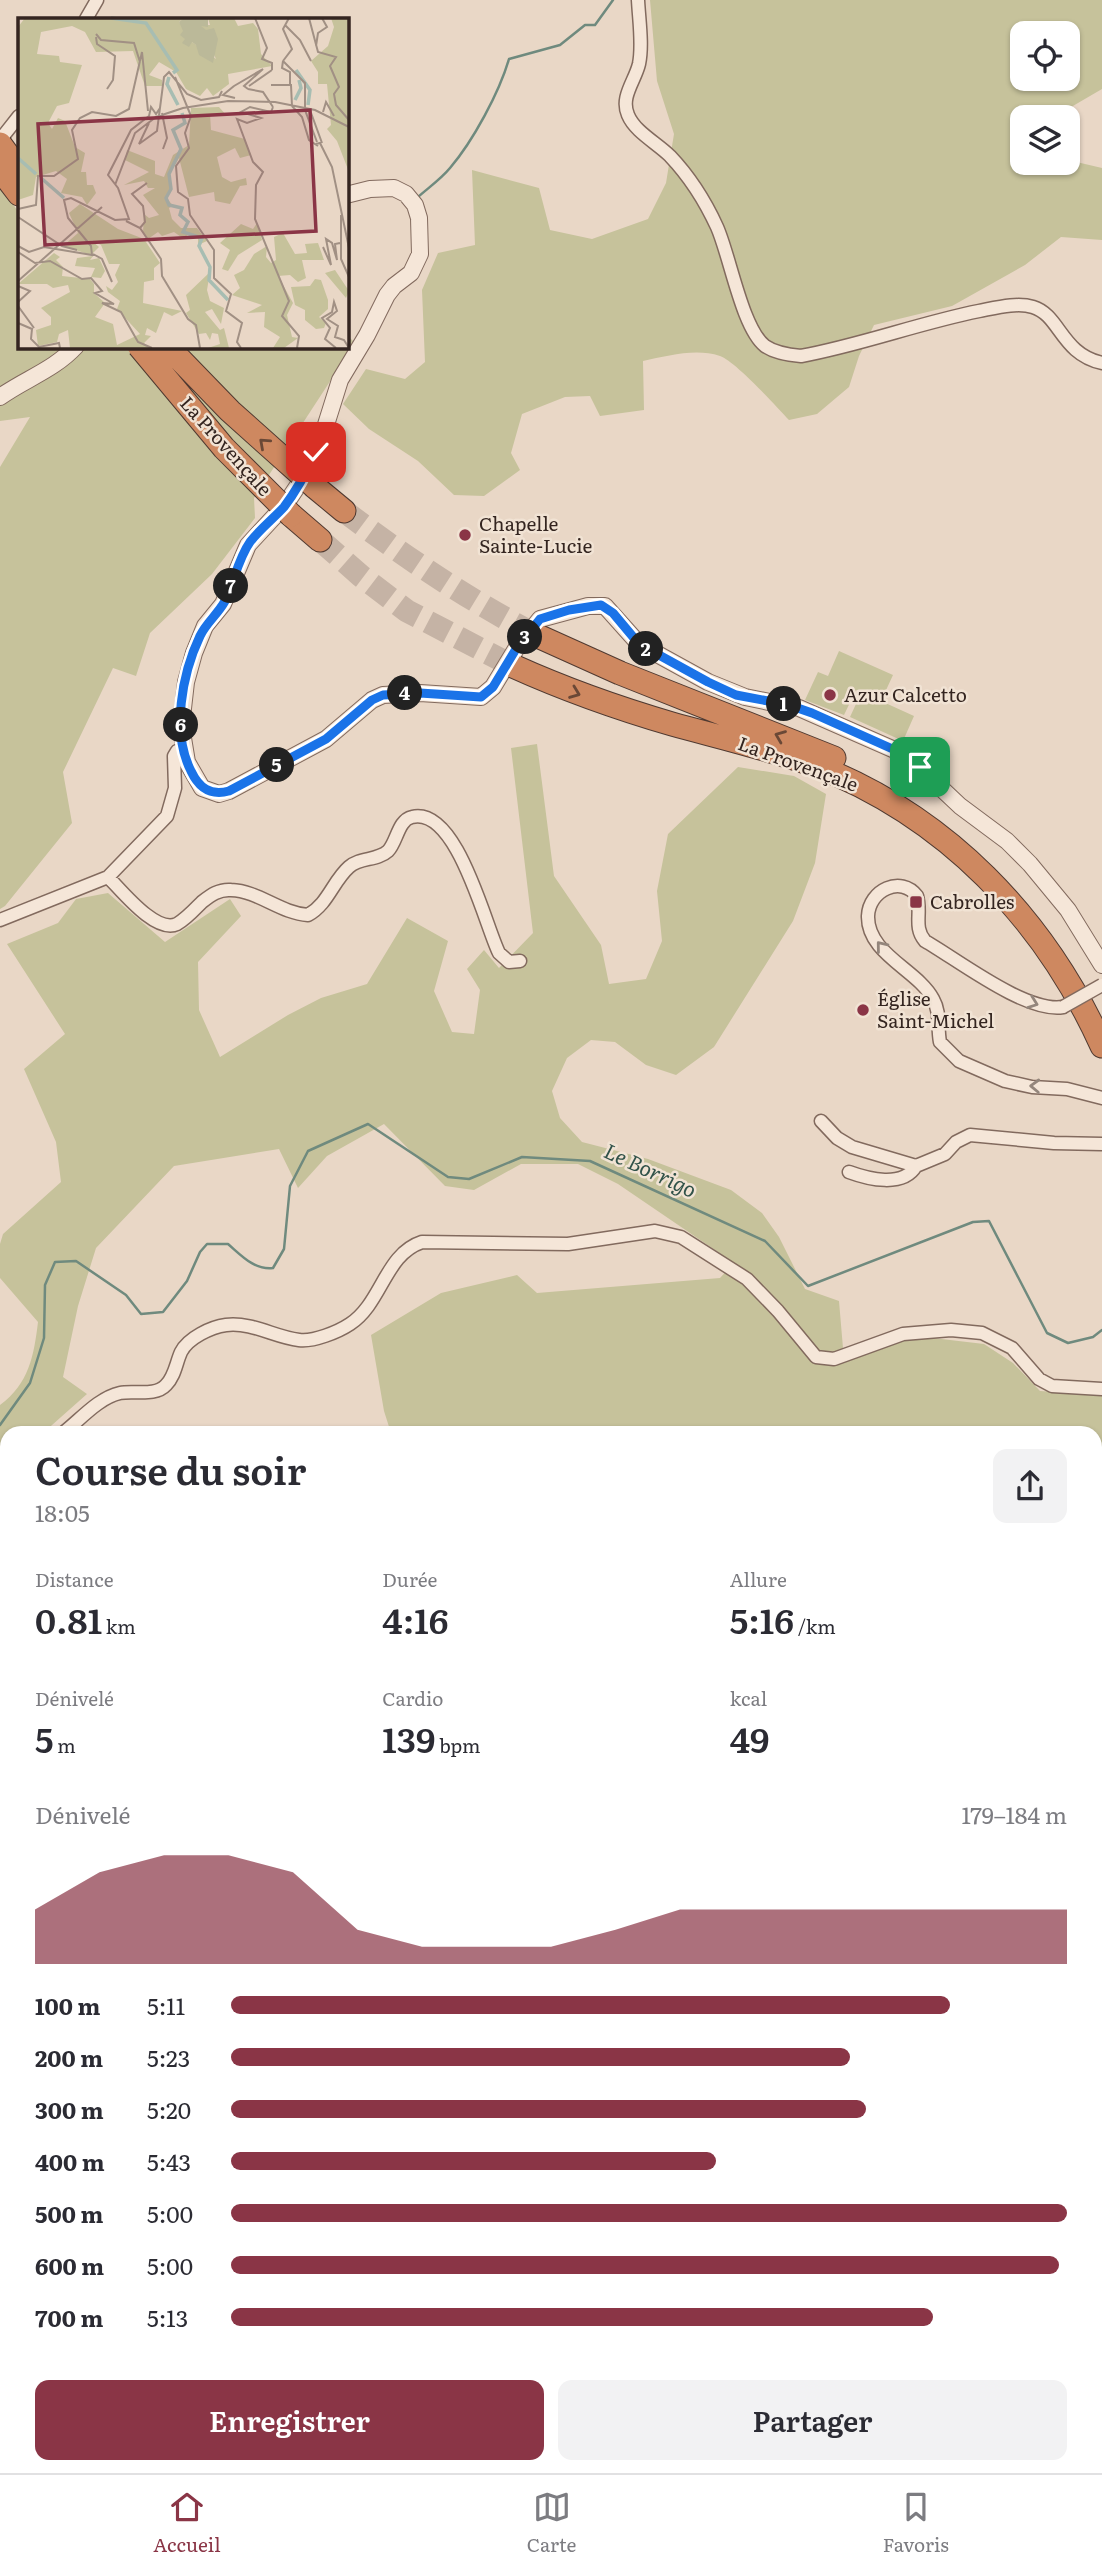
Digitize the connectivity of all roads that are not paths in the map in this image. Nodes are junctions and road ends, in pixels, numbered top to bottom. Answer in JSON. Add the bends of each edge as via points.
{"nodes":[{"id":1,"x":97,"y":0,"type":"edge"},
{"id":2,"x":638,"y":0,"type":"edge"},
{"id":3,"x":87,"y":18,"type":"edge"},
{"id":4,"x":18,"y":117,"type":"edge"},
{"id":5,"x":0,"y":142,"type":"edge"},
{"id":6,"x":12,"y":175,"type":"edge"},
{"id":7,"x":348,"y":194,"type":"edge"},
{"id":8,"x":73,"y":348,"type":"edge"},
{"id":9,"x":141,"y":348,"type":"edge"},
{"id":10,"x":169,"y":348,"type":"edge"},
{"id":11,"x":1102,"y":363,"type":"edge"},
{"id":12,"x":0,"y":397,"type":"edge"},
{"id":13,"x":344,"y":511,"type":"tunnel mouth"},
{"id":14,"x":320,"y":540,"type":"tunnel mouth"},
{"id":15,"x":540,"y":637,"type":"tunnel mouth"},
{"id":16,"x":513,"y":666,"type":"tunnel mouth"},
{"id":17,"x":183,"y":749,"type":"junction"},
{"id":18,"x":108,"y":877,"type":"junction"},
{"id":19,"x":0,"y":920,"type":"edge"},
{"id":20,"x":520,"y":961,"type":"dead end"},
{"id":21,"x":1102,"y":965,"type":"edge"},
{"id":22,"x":1102,"y":985,"type":"edge"},
{"id":23,"x":1102,"y":1012,"type":"edge"},
{"id":24,"x":1102,"y":1045,"type":"edge"},
{"id":25,"x":1102,"y":1098,"type":"edge"},
{"id":26,"x":821,"y":1121,"type":"dead end"},
{"id":27,"x":1102,"y":1144,"type":"edge"},
{"id":28,"x":916,"y":1166,"type":"junction"},
{"id":29,"x":849,"y":1172,"type":"dead end"},
{"id":30,"x":1102,"y":1389,"type":"edge"},
{"id":31,"x":72,"y":1426,"type":"edge"}],
"edges":[{"from":1,"to":3,"type":"street"},
{"from":2,"to":11,"type":"street","via":[[639,63],[626,96],[628,115],[671,157],[704,203],[764,345],[789,355],[814,354],[943,318],[1031,306],[1041,310],[1079,355]]},
{"from":4,"to":5,"type":"street"},
{"from":5,"to":6,"type":"highway"},
{"from":7,"to":17,"type":"street","via":[[394,188],[406,194],[419,218],[420,254],[411,273],[387,295],[344,373],[307,472],[285,505],[248,545],[223,604],[199,637],[184,692]]},
{"from":8,"to":12,"type":"street"},
{"from":9,"to":14,"type":"highway","name":"La Provençale","bridge":true,"via":[[224,448]]},
{"from":13,"to":10,"type":"highway","name":"La Provençale","one_way":true,"bridge":true,"via":[[230,411]]},
{"from":23,"to":15,"type":"highway","name":"La Provençale","one_way":true,"via":[[1064,948],[1028,900],[981,851],[922,805],[831,756],[628,677]]},
{"from":16,"to":24,"type":"highway","name":"La Provençale","one_way":true,"via":[[615,707],[814,765],[911,815],[968,858],[1027,920],[1061,969]]},
{"from":17,"to":18,"type":"street","via":[[174,756],[175,788],[167,816]]},
{"from":17,"to":21,"type":"street","via":[[202,788],[229,791],[326,739],[383,695],[481,697],[493,687],[540,619],[601,605],[639,644],[708,682],[736,695],[812,713],[906,755],[1030,864],[1068,910]]},
{"from":18,"to":19,"type":"street"},
{"from":18,"to":20,"type":"street","via":[[144,912],[166,925],[176,924],[219,891],[246,893],[308,915],[320,907],[352,864],[388,851],[405,821],[421,817],[431,821],[458,849],[499,953],[509,961]]},
{"from":25,"to":22,"type":"street","one_way":true,"bridge":true,"via":[[1005,1082],[959,1061],[940,1042],[939,1015],[932,996],[873,936],[868,916],[872,903],[893,886],[912,890],[920,904],[918,929],[925,941],[1023,1000],[1063,1007]]},
{"from":26,"to":28,"type":"street","via":[[852,1147]]},
{"from":27,"to":28,"type":"street","via":[[970,1135],[945,1154]]},
{"from":28,"to":29,"type":"street","via":[[900,1178],[882,1180]]},
{"from":30,"to":31,"type":"street","via":[[1052,1386],[1039,1379],[1012,1348],[982,1333],[951,1329],[903,1334],[834,1359],[816,1357],[747,1279],[681,1237],[656,1231],[568,1244],[422,1242],[410,1246],[398,1256],[370,1304],[350,1324],[318,1338],[300,1340],[258,1327],[226,1325],[205,1332],[185,1345],[165,1387],[106,1398]]}]}
